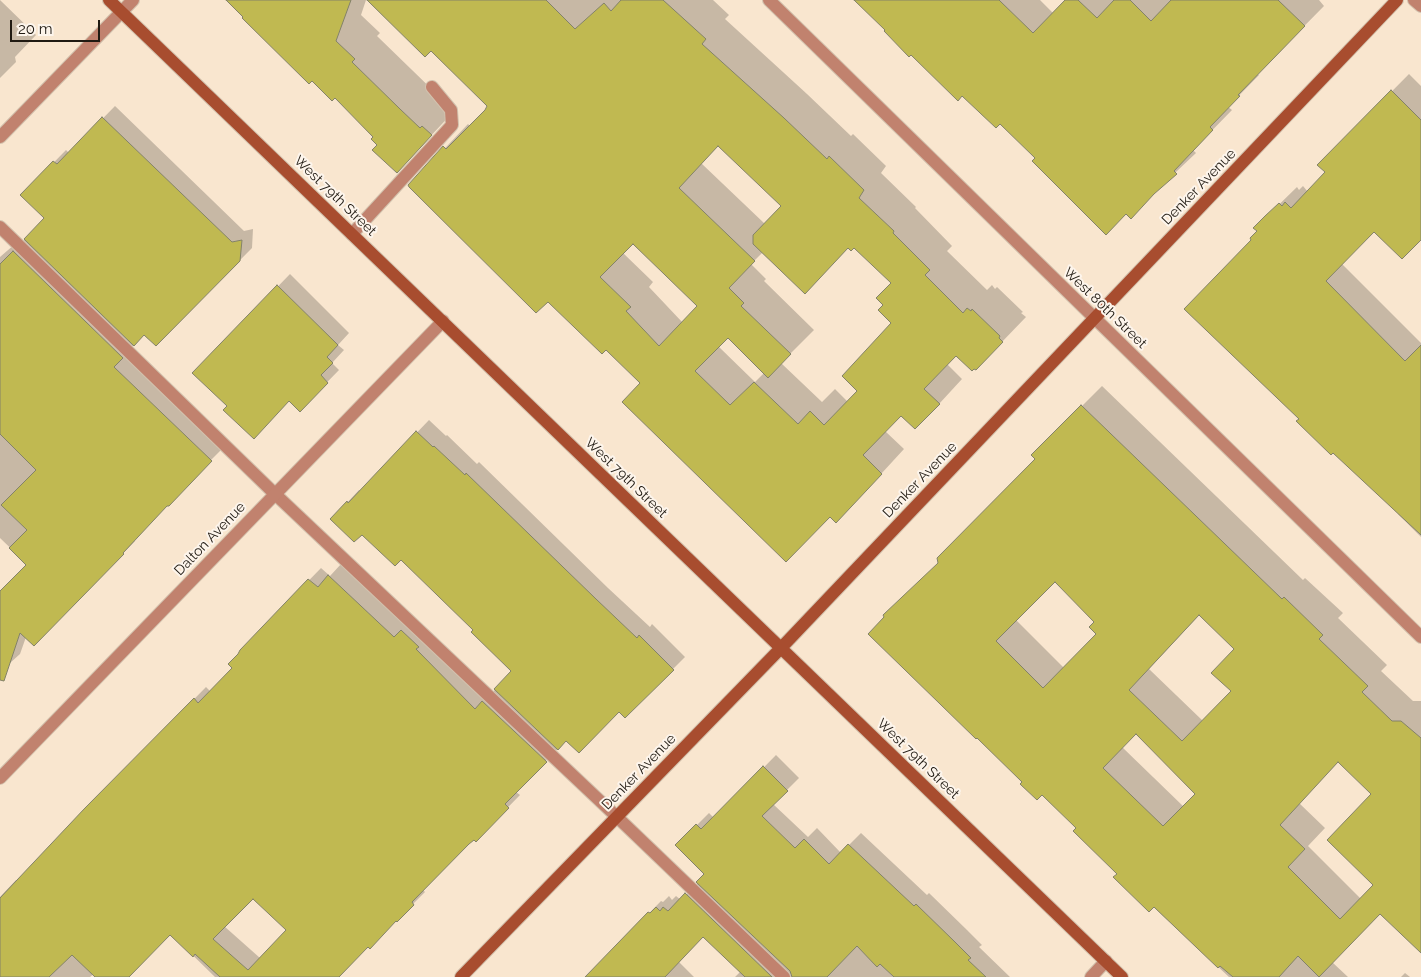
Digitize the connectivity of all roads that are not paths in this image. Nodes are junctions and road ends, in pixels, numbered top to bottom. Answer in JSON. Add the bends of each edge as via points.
{"nodes":[{"id":1,"x":109,"y":0,"type":"edge"},
{"id":2,"x":133,"y":0,"type":"edge"},
{"id":3,"x":768,"y":0,"type":"edge"},
{"id":4,"x":1397,"y":0,"type":"edge"},
{"id":5,"x":1414,"y":0,"type":"edge"},
{"id":6,"x":1421,"y":6,"type":"edge"},
{"id":7,"x":122,"y":12,"type":"junction"},
{"id":8,"x":432,"y":87,"type":"dead end"},
{"id":9,"x":0,"y":137,"type":"edge"},
{"id":10,"x":0,"y":227,"type":"edge"},
{"id":11,"x":352,"y":234,"type":"junction"},
{"id":12,"x":1094,"y":319,"type":"junction"},
{"id":13,"x":443,"y":321,"type":"junction"},
{"id":14,"x":275,"y":494,"type":"junction"},
{"id":15,"x":1421,"y":637,"type":"edge"},
{"id":16,"x":781,"y":648,"type":"junction"},
{"id":17,"x":0,"y":778,"type":"edge"},
{"id":18,"x":617,"y":816,"type":"junction"},
{"id":19,"x":1106,"y":962,"type":"junction"},
{"id":20,"x":460,"y":977,"type":"edge"},
{"id":21,"x":784,"y":977,"type":"edge"},
{"id":22,"x":1091,"y":977,"type":"edge"},
{"id":23,"x":1122,"y":977,"type":"edge"}],
"edges":[{"from":1,"to":7,"type":"street","name":"West 79th Street"},
{"from":2,"to":7,"type":"street"},
{"from":3,"to":12,"type":"street","name":"West 80th Street"},
{"from":4,"to":12,"type":"street","name":"Denker Avenue"},
{"from":5,"to":6,"type":"street"},
{"from":7,"to":9,"type":"street"},
{"from":7,"to":11,"type":"street","name":"West 79th Street"},
{"from":8,"to":11,"type":"street","via":[[451,110],[452,125]]},
{"from":10,"to":14,"type":"street"},
{"from":11,"to":13,"type":"street","name":"West 79th Street"},
{"from":12,"to":15,"type":"street","name":"West 80th Street"},
{"from":12,"to":16,"type":"street","name":"Denker Avenue"},
{"from":13,"to":14,"type":"street","name":"Dalton Avenue"},
{"from":13,"to":16,"type":"street","name":"West 79th Street"},
{"from":14,"to":17,"type":"street","name":"Dalton Avenue"},
{"from":14,"to":18,"type":"street"},
{"from":16,"to":18,"type":"street","name":"Denker Avenue"},
{"from":16,"to":19,"type":"street","name":"West 79th Street"},
{"from":18,"to":20,"type":"street","name":"Denker Avenue"},
{"from":18,"to":21,"type":"street"},
{"from":19,"to":22,"type":"street"},
{"from":19,"to":23,"type":"street","name":"West 79th Street"}]}
